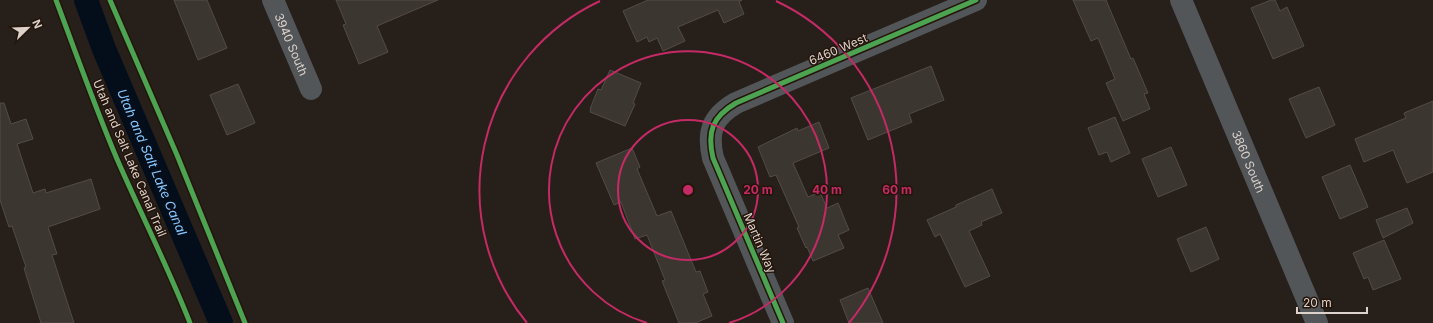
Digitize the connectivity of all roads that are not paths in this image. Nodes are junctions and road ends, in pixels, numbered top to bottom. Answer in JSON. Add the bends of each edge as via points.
{"nodes":[{"id":1,"x":273,"y":0,"type":"edge"},
{"id":2,"x":976,"y":0,"type":"edge"},
{"id":3,"x":1180,"y":0,"type":"edge"},
{"id":4,"x":311,"y":89,"type":"dead end"},
{"id":5,"x":714,"y":124,"type":"joint"},
{"id":6,"x":783,"y":323,"type":"edge"},
{"id":7,"x":1317,"y":323,"type":"edge"}],
"edges":[{"from":1,"to":4,"type":"street","name":"3940 South"},
{"from":2,"to":5,"type":"street","name":"6460 West","via":[[736,103],[727,108]]},
{"from":3,"to":7,"type":"street","name":"3860 South"},
{"from":5,"to":6,"type":"street","name":"Martin Way","via":[[710,134],[710,146],[714,158]]}]}
